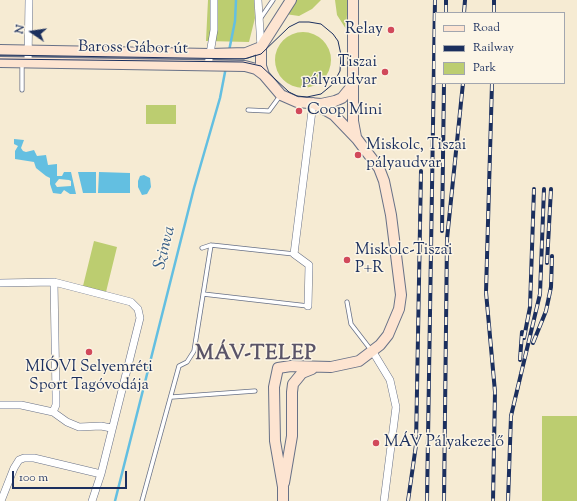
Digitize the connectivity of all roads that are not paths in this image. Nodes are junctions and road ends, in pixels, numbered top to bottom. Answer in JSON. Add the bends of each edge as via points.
{"nodes":[{"id":1,"x":29,"y":0,"type":"edge"},
{"id":2,"x":214,"y":0,"type":"edge"},
{"id":3,"x":258,"y":0,"type":"edge"},
{"id":4,"x":273,"y":0,"type":"edge"},
{"id":5,"x":291,"y":0,"type":"edge"},
{"id":6,"x":353,"y":0,"type":"edge"},
{"id":7,"x":260,"y":20,"type":"junction"},
{"id":8,"x":261,"y":47,"type":"junction"},
{"id":9,"x":0,"y":50,"type":"edge"},
{"id":10,"x":28,"y":51,"type":"junction"},
{"id":11,"x":210,"y":54,"type":"junction"},
{"id":12,"x":0,"y":62,"type":"edge"},
{"id":13,"x":25,"y":62,"type":"junction"},
{"id":14,"x":208,"y":65,"type":"junction"},
{"id":15,"x":264,"y":75,"type":"junction"},
{"id":16,"x":353,"y":78,"type":"junction"},
{"id":17,"x":22,"y":90,"type":"dead end"},
{"id":18,"x":281,"y":96,"type":"junction"},
{"id":19,"x":313,"y":103,"type":"junction"},
{"id":20,"x":248,"y":110,"type":"dead end"},
{"id":21,"x":357,"y":139,"type":"junction"},
{"id":22,"x":211,"y":246,"type":"junction"},
{"id":23,"x":202,"y":248,"type":"dead end"},
{"id":24,"x":294,"y":254,"type":"junction"},
{"id":25,"x":54,"y":282,"type":"junction"},
{"id":26,"x":0,"y":283,"type":"edge"},
{"id":27,"x":203,"y":294,"type":"junction"},
{"id":28,"x":347,"y":302,"type":"dead end"},
{"id":29,"x":308,"y":306,"type":"joint"},
{"id":30,"x":373,"y":352,"type":"junction"},
{"id":31,"x":315,"y":368,"type":"junction"},
{"id":32,"x":255,"y":391,"type":"dead end"},
{"id":33,"x":172,"y":396,"type":"junction"},
{"id":34,"x":0,"y":405,"type":"edge"},
{"id":35,"x":53,"y":412,"type":"junction"},
{"id":36,"x":112,"y":428,"type":"junction"},
{"id":37,"x":101,"y":474,"type":"junction"},
{"id":38,"x":283,"y":487,"type":"junction"},
{"id":39,"x":1,"y":501,"type":"edge"},
{"id":40,"x":92,"y":501,"type":"edge"},
{"id":41,"x":142,"y":501,"type":"edge"},
{"id":42,"x":283,"y":501,"type":"edge"},
{"id":43,"x":384,"y":501,"type":"edge"}],
"edges":[{"from":1,"to":10,"type":"street"},
{"from":2,"to":11,"type":"street","via":[[214,30]]},
{"from":3,"to":7,"type":"street"},
{"from":4,"to":7,"type":"lane"},
{"from":5,"to":8,"type":"street"},
{"from":6,"to":16,"type":"street"},
{"from":7,"to":8,"type":"street"},
{"from":8,"to":11,"type":"street","name":"Baross Gábor út","via":[[246,53]]},
{"from":8,"to":15,"type":"street"},
{"from":9,"to":10,"type":"street","name":"Baross Gábor út"},
{"from":10,"to":11,"type":"street","name":"Baross Gábor út"},
{"from":10,"to":13,"type":"street"},
{"from":11,"to":14,"type":"street"},
{"from":12,"to":13,"type":"street","name":"Baross Gábor út"},
{"from":13,"to":14,"type":"street","name":"Baross Gábor út"},
{"from":13,"to":17,"type":"lane"},
{"from":14,"to":15,"type":"street","name":"Baross Gábor út","via":[[245,66]]},
{"from":15,"to":18,"type":"street"},
{"from":16,"to":19,"type":"street","via":[[351,88],[342,98],[328,103]]},
{"from":16,"to":21,"type":"street","via":[[353,121]]},
{"from":18,"to":19,"type":"street","via":[[297,102]]},
{"from":18,"to":20,"type":"lane","via":[[269,111]]},
{"from":19,"to":21,"type":"street","via":[[334,115]]},
{"from":19,"to":24,"type":"street"},
{"from":21,"to":30,"type":"street","via":[[376,164],[384,181],[400,278],[399,309],[395,323]]},
{"from":22,"to":23,"type":"lane"},
{"from":22,"to":24,"type":"lane"},
{"from":22,"to":27,"type":"lane"},
{"from":24,"to":29,"type":"street","via":[[309,265]]},
{"from":25,"to":26,"type":"street"},
{"from":25,"to":35,"type":"street","via":[[56,395]]},
{"from":25,"to":36,"type":"street","via":[[131,302],[138,309],[140,318]]},
{"from":27,"to":29,"type":"lane"},
{"from":27,"to":33,"type":"lane","via":[[194,351],[187,362],[179,366]]},
{"from":28,"to":30,"type":"lane","via":[[351,324]]},
{"from":30,"to":31,"type":"street","via":[[350,364]]},
{"from":30,"to":43,"type":"street","via":[[390,380],[396,407]]},
{"from":31,"to":38,"type":"street","via":[[302,373],[293,384],[292,436]]},
{"from":31,"to":38,"type":"street","via":[[278,368],[274,387],[275,441]]},
{"from":32,"to":33,"type":"lane"},
{"from":33,"to":41,"type":"lane"},
{"from":34,"to":35,"type":"street","via":[[21,405]]},
{"from":35,"to":36,"type":"street","via":[[79,427]]},
{"from":36,"to":37,"type":"street"},
{"from":37,"to":39,"type":"street","via":[[34,458],[24,458],[19,460],[14,468]]},
{"from":37,"to":40,"type":"street"},
{"from":38,"to":42,"type":"street"}]}
